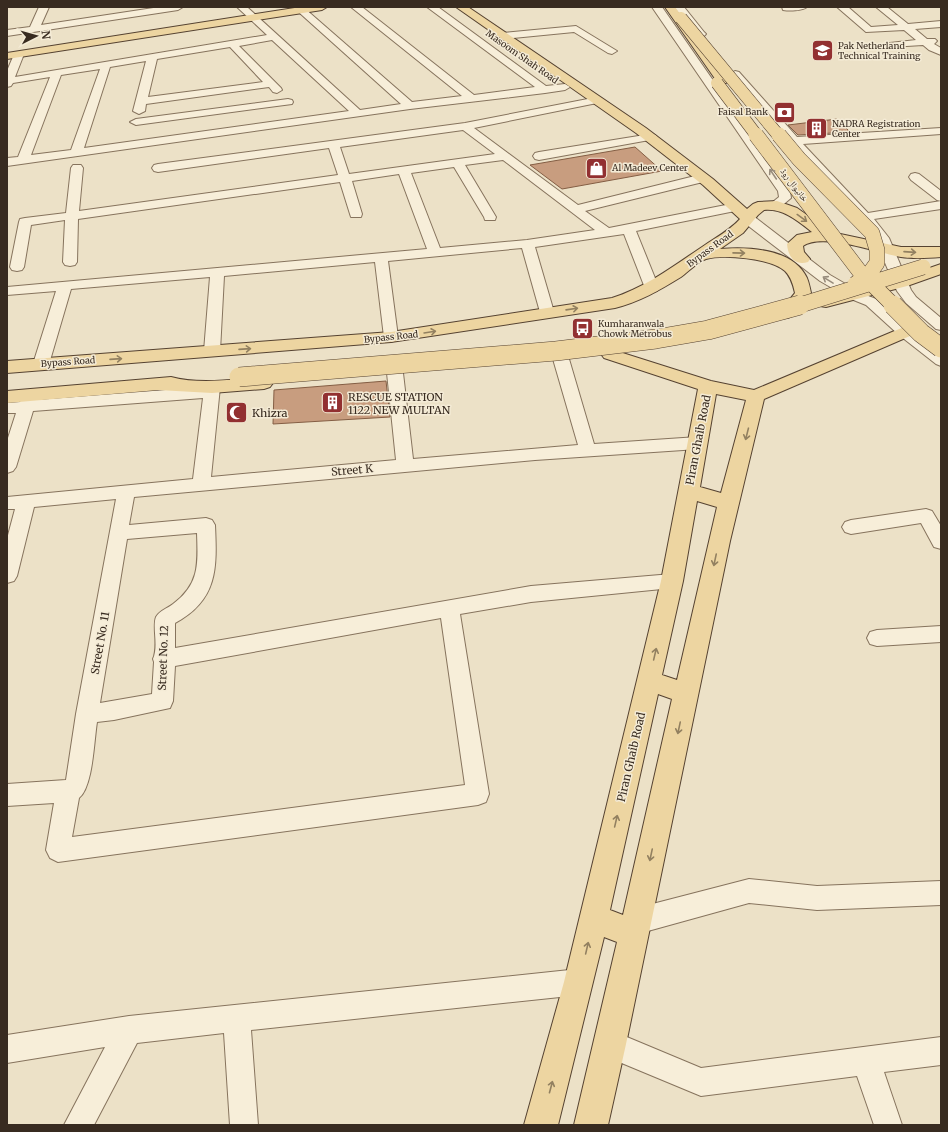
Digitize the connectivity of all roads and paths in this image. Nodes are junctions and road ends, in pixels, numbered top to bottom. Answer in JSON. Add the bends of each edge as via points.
{"nodes":[{"id":1,"x":44,"y":7,"type":"edge"},
{"id":2,"x":178,"y":7,"type":"edge"},
{"id":3,"x":242,"y":7,"type":"edge"},
{"id":4,"x":322,"y":7,"type":"edge"},
{"id":5,"x":356,"y":7,"type":"edge"},
{"id":6,"x":432,"y":7,"type":"edge"},
{"id":7,"x":450,"y":7,"type":"edge"},
{"id":8,"x":461,"y":7,"type":"edge"},
{"id":9,"x":658,"y":7,"type":"edge"},
{"id":10,"x":663,"y":7,"type":"edge"},
{"id":11,"x":671,"y":7,"type":"edge"},
{"id":12,"x":802,"y":7,"type":"edge"},
{"id":13,"x":842,"y":7,"type":"edge"},
{"id":14,"x":881,"y":7,"type":"edge"},
{"id":15,"x":786,"y":8,"type":"edge"},
{"id":16,"x":300,"y":9,"type":"edge"},
{"id":17,"x":145,"y":10,"type":"edge"},
{"id":18,"x":680,"y":12,"type":"edge"},
{"id":19,"x":254,"y":18,"type":"junction"},
{"id":20,"x":941,"y":24,"type":"edge"},
{"id":21,"x":907,"y":27,"type":"junction"},
{"id":22,"x":34,"y":29,"type":"junction"},
{"id":23,"x":7,"y":33,"type":"edge"},
{"id":24,"x":503,"y":36,"type":"junction"},
{"id":25,"x":274,"y":37,"type":"junction"},
{"id":26,"x":941,"y":40,"type":"edge"},
{"id":27,"x":925,"y":42,"type":"junction"},
{"id":28,"x":232,"y":44,"type":"junction"},
{"id":29,"x":892,"y":45,"type":"dead end"},
{"id":30,"x":612,"y":51,"type":"dead end"},
{"id":31,"x":941,"y":52,"type":"edge"},
{"id":32,"x":19,"y":54,"type":"junction"},
{"id":33,"x":7,"y":56,"type":"edge"},
{"id":34,"x":152,"y":58,"type":"junction"},
{"id":35,"x":106,"y":65,"type":"junction"},
{"id":36,"x":57,"y":73,"type":"junction"},
{"id":37,"x":8,"y":82,"type":"edge"},
{"id":38,"x":271,"y":84,"type":"junction"},
{"id":39,"x":565,"y":87,"type":"junction"},
{"id":40,"x":545,"y":90,"type":"junction"},
{"id":41,"x":471,"y":98,"type":"junction"},
{"id":42,"x":598,"y":100,"type":"junction"},
{"id":43,"x":142,"y":101,"type":"junction"},
{"id":44,"x":288,"y":102,"type":"junction"},
{"id":45,"x":410,"y":106,"type":"junction"},
{"id":46,"x":357,"y":113,"type":"junction"},
{"id":47,"x":305,"y":121,"type":"junction"},
{"id":48,"x":136,"y":122,"type":"junction"},
{"id":49,"x":465,"y":126,"type":"junction"},
{"id":50,"x":941,"y":131,"type":"edge"},
{"id":51,"x":650,"y":137,"type":"junction"},
{"id":52,"x":794,"y":141,"type":"junction"},
{"id":53,"x":129,"y":145,"type":"junction"},
{"id":54,"x":334,"y":145,"type":"junction"},
{"id":55,"x":76,"y":153,"type":"junction"},
{"id":56,"x":506,"y":156,"type":"junction"},
{"id":57,"x":539,"y":156,"type":"dead end"},
{"id":58,"x":23,"y":160,"type":"junction"},
{"id":59,"x":7,"y":162,"type":"edge"},
{"id":60,"x":458,"y":162,"type":"junction"},
{"id":61,"x":77,"y":168,"type":"dead end"},
{"id":62,"x":158,"y":168,"type":"dead end"},
{"id":63,"x":404,"y":171,"type":"junction"},
{"id":64,"x":915,"y":177,"type":"dead end"},
{"id":65,"x":344,"y":178,"type":"junction"},
{"id":66,"x":703,"y":178,"type":"junction"},
{"id":67,"x":941,"y":197,"type":"edge"},
{"id":68,"x":941,"y":204,"type":"edge"},
{"id":69,"x":775,"y":205,"type":"junction"},
{"id":70,"x":576,"y":209,"type":"junction"},
{"id":71,"x":742,"y":212,"type":"junction"},
{"id":72,"x":356,"y":214,"type":"dead end"},
{"id":73,"x":72,"y":216,"type":"junction"},
{"id":74,"x":490,"y":217,"type":"dead end"},
{"id":75,"x":865,"y":217,"type":"junction"},
{"id":76,"x":629,"y":230,"type":"junction"},
{"id":77,"x":607,"y":233,"type":"junction"},
{"id":78,"x":826,"y":236,"type":"junction"},
{"id":79,"x":527,"y":244,"type":"junction"},
{"id":80,"x":886,"y":248,"type":"junction"},
{"id":81,"x":434,"y":251,"type":"junction"},
{"id":82,"x":941,"y":252,"type":"edge"},
{"id":83,"x":700,"y":255,"type":"junction"},
{"id":84,"x":381,"y":256,"type":"junction"},
{"id":85,"x":802,"y":259,"type":"junction"},
{"id":86,"x":70,"y":262,"type":"dead end"},
{"id":87,"x":941,"y":262,"type":"edge"},
{"id":88,"x":17,"y":267,"type":"dead end"},
{"id":89,"x":941,"y":269,"type":"edge"},
{"id":90,"x":217,"y":272,"type":"junction"},
{"id":91,"x":901,"y":283,"type":"junction"},
{"id":92,"x":65,"y":286,"type":"junction"},
{"id":93,"x":652,"y":288,"type":"junction"},
{"id":94,"x":7,"y":291,"type":"edge"},
{"id":95,"x":835,"y":295,"type":"junction"},
{"id":96,"x":856,"y":296,"type":"junction"},
{"id":97,"x":547,"y":312,"type":"junction"},
{"id":98,"x":786,"y":314,"type":"junction"},
{"id":99,"x":935,"y":314,"type":"edge"},
{"id":100,"x":941,"y":326,"type":"edge"},
{"id":101,"x":904,"y":332,"type":"junction"},
{"id":102,"x":391,"y":337,"type":"junction"},
{"id":103,"x":941,"y":340,"type":"edge"},
{"id":104,"x":934,"y":350,"type":"edge"},
{"id":105,"x":212,"y":351,"type":"junction"},
{"id":106,"x":610,"y":354,"type":"junction"},
{"id":107,"x":561,"y":359,"type":"junction"},
{"id":108,"x":941,"y":360,"type":"edge"},
{"id":109,"x":41,"y":364,"type":"junction"},
{"id":110,"x":7,"y":367,"type":"edge"},
{"id":111,"x":395,"y":372,"type":"junction"},
{"id":112,"x":157,"y":384,"type":"junction"},
{"id":113,"x":708,"y":386,"type":"junction"},
{"id":114,"x":211,"y":389,"type":"junction"},
{"id":115,"x":756,"y":396,"type":"junction"},
{"id":116,"x":7,"y":397,"type":"edge"},
{"id":117,"x":29,"y":400,"type":"junction"},
{"id":118,"x":7,"y":408,"type":"edge"},
{"id":119,"x":698,"y":443,"type":"junction"},
{"id":120,"x":588,"y":451,"type":"junction"},
{"id":121,"x":405,"y":466,"type":"junction"},
{"id":122,"x":7,"y":468,"type":"edge"},
{"id":123,"x":201,"y":484,"type":"junction"},
{"id":124,"x":126,"y":491,"type":"junction"},
{"id":125,"x":688,"y":492,"type":"junction"},
{"id":126,"x":26,"y":501,"type":"junction"},
{"id":127,"x":729,"y":502,"type":"junction"},
{"id":128,"x":7,"y":503,"type":"edge"},
{"id":129,"x":851,"y":527,"type":"dead end"},
{"id":130,"x":120,"y":533,"type":"junction"},
{"id":131,"x":941,"y":542,"type":"edge"},
{"id":132,"x":7,"y":576,"type":"edge"},
{"id":133,"x":672,"y":581,"type":"junction"},
{"id":134,"x":449,"y":608,"type":"junction"},
{"id":135,"x":941,"y":634,"type":"edge"},
{"id":136,"x":877,"y":638,"type":"dead end"},
{"id":137,"x":163,"y":659,"type":"junction"},
{"id":138,"x":649,"y":681,"type":"junction"},
{"id":139,"x":686,"y":693,"type":"junction"},
{"id":140,"x":87,"y":714,"type":"junction"},
{"id":141,"x":68,"y":792,"type":"junction"},
{"id":142,"x":7,"y":795,"type":"edge"},
{"id":143,"x":941,"y":893,"type":"edge"},
{"id":144,"x":594,"y":919,"type":"junction"},
{"id":145,"x":636,"y":927,"type":"junction"},
{"id":146,"x":579,"y":982,"type":"junction"},
{"id":147,"x":236,"y":1018,"type":"junction"},
{"id":148,"x":129,"y":1030,"type":"junction"},
{"id":149,"x":610,"y":1044,"type":"junction"},
{"id":150,"x":7,"y":1049,"type":"edge"},
{"id":151,"x":941,"y":1051,"type":"edge"},
{"id":152,"x":866,"y":1061,"type":"junction"},
{"id":153,"x":78,"y":1125,"type":"edge"},
{"id":154,"x":244,"y":1125,"type":"edge"},
{"id":155,"x":541,"y":1125,"type":"edge"},
{"id":156,"x":592,"y":1125,"type":"edge"},
{"id":157,"x":888,"y":1125,"type":"edge"}],
"edges":[{"from":1,"to":22,"type":"street"},
{"from":2,"to":17,"type":"street"},
{"from":3,"to":19,"type":"street"},
{"from":4,"to":16,"type":"main road"},
{"from":5,"to":41,"type":"street"},
{"from":6,"to":40,"type":"street"},
{"from":7,"to":39,"type":"main road","name":"Masoom Shah Road"},
{"from":8,"to":24,"type":"main road","name":"Masoom Shah Road"},
{"from":69,"to":9,"type":"street","one_way":true,"via":[[785,198],[784,191]]},
{"from":10,"to":104,"type":"main road","name":"خانیوال روڈ","bridge":true,"via":[[860,272],[922,333]]},
{"from":11,"to":18,"type":"main road"},
{"from":11,"to":103,"type":"main road","name":"خانیوال روڈ","bridge":true,"via":[[722,80],[802,180],[867,268],[915,318]]},
{"from":12,"to":15,"type":"street"},
{"from":13,"to":21,"type":"street","via":[[869,30]]},
{"from":14,"to":21,"type":"street"},
{"from":16,"to":19,"type":"main road"},
{"from":16,"to":45,"type":"street"},
{"from":17,"to":22,"type":"street"},
{"from":18,"to":52,"type":"street"},
{"from":18,"to":95,"type":"main road","bridge":true,"via":[[799,159],[872,233],[878,246],[876,266],[868,276]]},
{"from":19,"to":25,"type":"street"},
{"from":19,"to":32,"type":"main road"},
{"from":20,"to":21,"type":"street"},
{"from":21,"to":27,"type":"street"},
{"from":22,"to":23,"type":"street"},
{"from":24,"to":30,"type":"street","via":[[576,29]]},
{"from":24,"to":42,"type":"main road","name":"Masoom Shah Road"},
{"from":25,"to":28,"type":"street"},
{"from":25,"to":46,"type":"street"},
{"from":26,"to":27,"type":"street"},
{"from":27,"to":29,"type":"street"},
{"from":27,"to":31,"type":"street"},
{"from":28,"to":34,"type":"street"},
{"from":28,"to":38,"type":"street"},
{"from":32,"to":33,"type":"main road"},
{"from":32,"to":37,"type":"street"},
{"from":34,"to":35,"type":"street"},
{"from":34,"to":43,"type":"street"},
{"from":35,"to":36,"type":"street"},
{"from":35,"to":55,"type":"street"},
{"from":36,"to":37,"type":"street"},
{"from":36,"to":58,"type":"street"},
{"from":38,"to":43,"type":"street"},
{"from":38,"to":44,"type":"street"},
{"from":39,"to":40,"type":"street"},
{"from":39,"to":42,"type":"main road","name":"Masoom Shah Road"},
{"from":40,"to":41,"type":"street"},
{"from":41,"to":45,"type":"street"},
{"from":42,"to":49,"type":"street"},
{"from":42,"to":51,"type":"main road","name":"Masoom Shah Road"},
{"from":43,"to":48,"type":"street"},
{"from":44,"to":47,"type":"street"},
{"from":44,"to":48,"type":"street"},
{"from":45,"to":46,"type":"street"},
{"from":46,"to":47,"type":"street"},
{"from":47,"to":53,"type":"street"},
{"from":48,"to":53,"type":"street"},
{"from":49,"to":54,"type":"street"},
{"from":49,"to":56,"type":"street"},
{"from":50,"to":52,"type":"street"},
{"from":51,"to":57,"type":"street"},
{"from":51,"to":66,"type":"main road","name":"Masoom Shah Road"},
{"from":52,"to":75,"type":"street"},
{"from":53,"to":55,"type":"street"},
{"from":54,"to":62,"type":"street"},
{"from":54,"to":65,"type":"street"},
{"from":55,"to":58,"type":"street"},
{"from":56,"to":60,"type":"street"},
{"from":56,"to":70,"type":"street"},
{"from":58,"to":59,"type":"street"},
{"from":60,"to":63,"type":"street"},
{"from":60,"to":74,"type":"street"},
{"from":61,"to":73,"type":"street"},
{"from":63,"to":65,"type":"street"},
{"from":63,"to":81,"type":"street"},
{"from":64,"to":67,"type":"street"},
{"from":65,"to":72,"type":"street"},
{"from":65,"to":73,"type":"street"},
{"from":66,"to":70,"type":"street"},
{"from":66,"to":71,"type":"main road","name":"Masoom Shah Road"},
{"from":68,"to":75,"type":"street"},
{"from":69,"to":71,"type":"main road","name":"Bypass Road"},
{"from":69,"to":78,"type":"main road","one_way":true,"via":[[797,214]]},
{"from":70,"to":77,"type":"street"},
{"from":71,"to":76,"type":"street"},
{"from":71,"to":83,"type":"main road","name":"Bypass Road","via":[[742,226]]},
{"from":71,"to":85,"type":"street"},
{"from":73,"to":86,"type":"street"},
{"from":73,"to":88,"type":"street","via":[[25,222]]},
{"from":75,"to":80,"type":"street","via":[[877,230]]},
{"from":76,"to":77,"type":"street"},
{"from":76,"to":93,"type":"street"},
{"from":77,"to":79,"type":"street"},
{"from":78,"to":80,"type":"main road"},
{"from":78,"to":85,"type":"main road","via":[[810,237],[797,242],[796,253]]},
{"from":79,"to":81,"type":"street"},
{"from":79,"to":97,"type":"street"},
{"from":80,"to":82,"type":"main road","one_way":true,"via":[[912,253]]},
{"from":80,"to":91,"type":"street"},
{"from":81,"to":84,"type":"street"},
{"from":83,"to":93,"type":"main road","name":"Bypass Road"},
{"from":83,"to":98,"type":"main road","one_way":true,"via":[[743,252],[776,259],[789,266],[797,275],[803,293]]},
{"from":84,"to":90,"type":"street"},
{"from":84,"to":102,"type":"street"},
{"from":96,"to":85,"type":"street","one_way":true,"via":[[824,278]]},
{"from":87,"to":95,"type":"main road","bridge":true},
{"from":89,"to":91,"type":"main road"},
{"from":90,"to":92,"type":"street"},
{"from":90,"to":105,"type":"street"},
{"from":91,"to":96,"type":"main road"},
{"from":91,"to":99,"type":"street","via":[[912,300]]},
{"from":92,"to":94,"type":"street"},
{"from":92,"to":109,"type":"street"},
{"from":97,"to":93,"type":"main road","name":"Bypass Road","one_way":true,"via":[[615,303],[633,298]]},
{"from":95,"to":112,"type":"main road","bridge":true,"via":[[708,330],[656,339],[556,351]]},
{"from":96,"to":98,"type":"main road"},
{"from":96,"to":101,"type":"street","via":[[871,302]]},
{"from":102,"to":97,"type":"main road","name":"Bypass Road","one_way":true},
{"from":98,"to":106,"type":"main road","via":[[704,338]]},
{"from":99,"to":100,"type":"street"},
{"from":101,"to":104,"type":"street"},
{"from":101,"to":115,"type":"main road"},
{"from":105,"to":102,"type":"main road","name":"Bypass Road","one_way":true},
{"from":104,"to":108,"type":"street"},
{"from":109,"to":105,"type":"main road","name":"Bypass Road","one_way":true},
{"from":106,"to":107,"type":"main road"},
{"from":106,"to":113,"type":"main road"},
{"from":107,"to":111,"type":"main road"},
{"from":107,"to":120,"type":"street"},
{"from":109,"to":110,"type":"main road","name":"Bypass Road"},
{"from":111,"to":114,"type":"main road"},
{"from":111,"to":121,"type":"street"},
{"from":112,"to":114,"type":"main road"},
{"from":112,"to":117,"type":"main road"},
{"from":113,"to":115,"type":"main road"},
{"from":113,"to":119,"type":"main road","name":"Piran Ghaib Road"},
{"from":114,"to":117,"type":"street"},
{"from":114,"to":123,"type":"street"},
{"from":115,"to":127,"type":"main road","one_way":true},
{"from":116,"to":117,"type":"main road"},
{"from":117,"to":118,"type":"street"},
{"from":117,"to":122,"type":"street"},
{"from":119,"to":120,"type":"street","name":"Street K"},
{"from":119,"to":125,"type":"main road","name":"Piran Ghaib Road"},
{"from":120,"to":121,"type":"street","name":"Street K"},
{"from":121,"to":123,"type":"street","name":"Street K"},
{"from":123,"to":124,"type":"street","name":"Street K"},
{"from":124,"to":126,"type":"street","name":"Street K"},
{"from":124,"to":130,"type":"street","name":"Street No. 11"},
{"from":125,"to":127,"type":"main road"},
{"from":125,"to":133,"type":"main road","name":"Piran Ghaib Road"},
{"from":126,"to":128,"type":"street","name":"Street K"},
{"from":126,"to":132,"type":"street"},
{"from":127,"to":139,"type":"main road","one_way":true},
{"from":129,"to":131,"type":"street","via":[[926,516]]},
{"from":130,"to":137,"type":"street","name":"Street No. 12","via":[[206,525],[206,576],[200,590],[189,602],[173,616],[165,619]]},
{"from":130,"to":140,"type":"street","name":"Street No. 11"},
{"from":133,"to":134,"type":"street","via":[[531,594]]},
{"from":138,"to":133,"type":"main road","name":"Piran Ghaib Road","one_way":true},
{"from":134,"to":137,"type":"street"},
{"from":134,"to":141,"type":"street","via":[[478,794],[58,850]]},
{"from":135,"to":136,"type":"street"},
{"from":137,"to":140,"type":"street","name":"Street No. 12","via":[[162,701]]},
{"from":138,"to":139,"type":"main road"},
{"from":144,"to":138,"type":"main road","name":"Piran Ghaib Road","one_way":true},
{"from":139,"to":145,"type":"main road","one_way":true},
{"from":140,"to":141,"type":"street","name":"Street No. 11","via":[[76,787]]},
{"from":141,"to":142,"type":"street"},
{"from":143,"to":145,"type":"street","via":[[817,898],[749,891]]},
{"from":144,"to":145,"type":"main road"},
{"from":146,"to":144,"type":"main road","name":"Piran Ghaib Road","one_way":true},
{"from":145,"to":149,"type":"main road"},
{"from":146,"to":147,"type":"street"},
{"from":155,"to":146,"type":"main road","name":"Piran Ghaib Road","one_way":true},
{"from":147,"to":148,"type":"street"},
{"from":147,"to":154,"type":"street"},
{"from":148,"to":150,"type":"street"},
{"from":148,"to":153,"type":"street"},
{"from":149,"to":152,"type":"street","via":[[701,1082]]},
{"from":149,"to":156,"type":"main road"},
{"from":151,"to":152,"type":"street"},
{"from":152,"to":157,"type":"street"}]}
